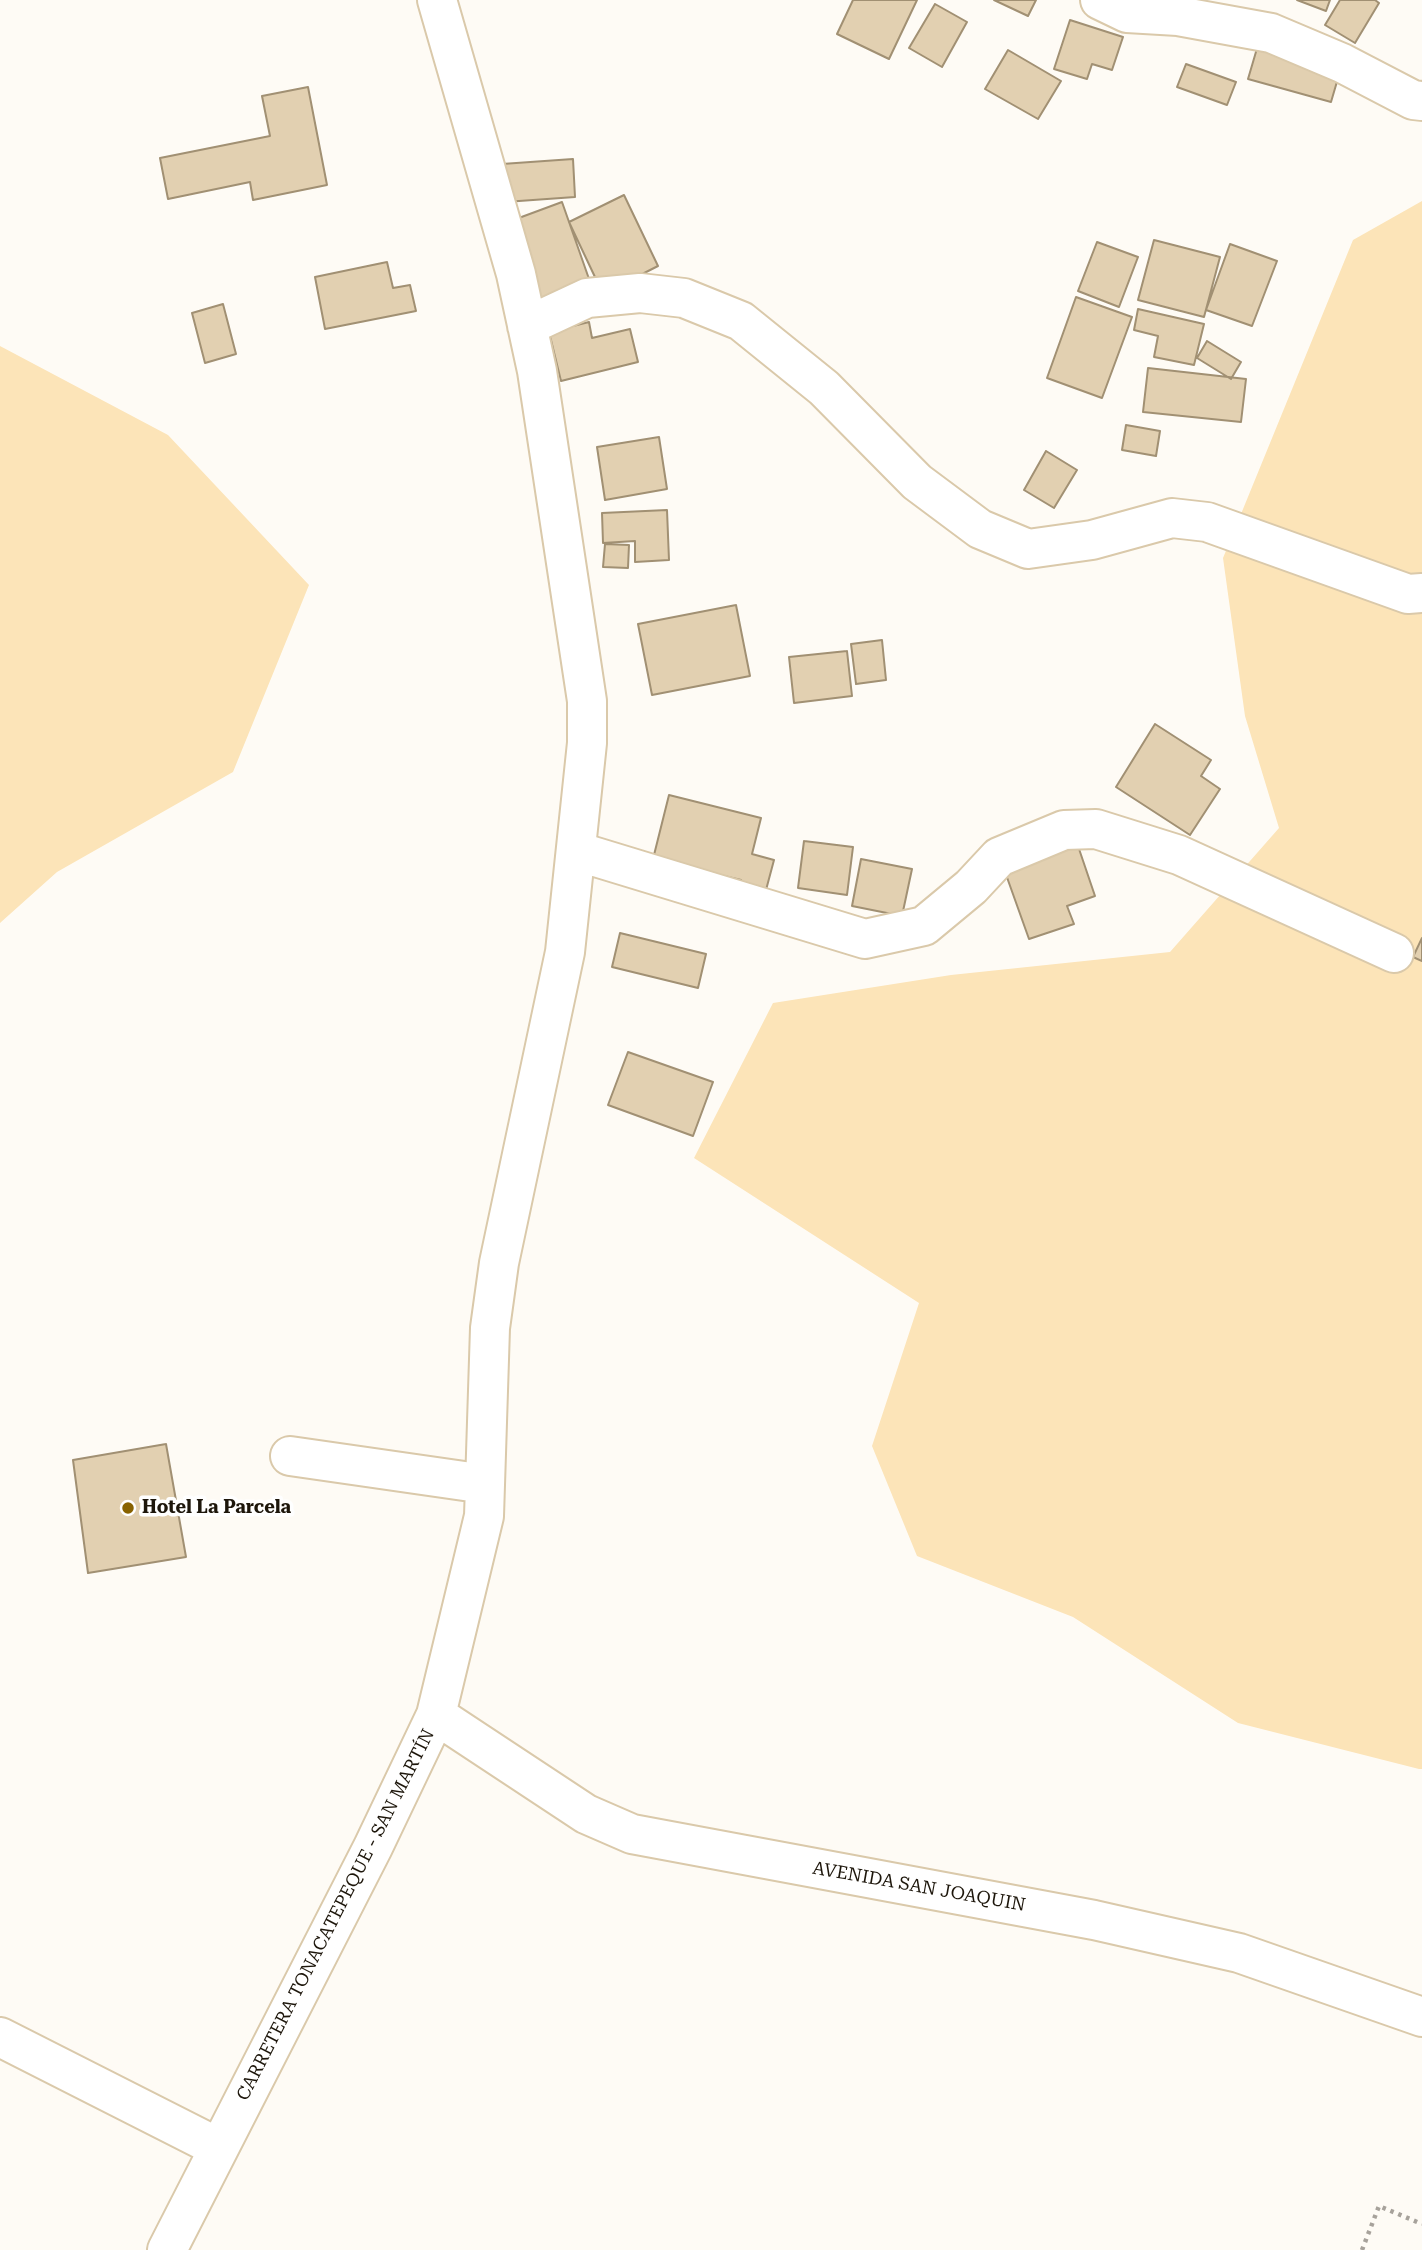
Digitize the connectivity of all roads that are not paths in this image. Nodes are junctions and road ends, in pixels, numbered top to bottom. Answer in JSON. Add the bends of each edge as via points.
{"nodes":[{"id":1,"x":437,"y":0,"type":"edge"},
{"id":2,"x":1100,"y":0,"type":"edge"},
{"id":3,"x":1422,"y":101,"type":"edge"},
{"id":4,"x":527,"y":326,"type":"junction"},
{"id":5,"x":1422,"y":593,"type":"edge"},
{"id":6,"x":576,"y":851,"type":"junction"},
{"id":7,"x":1394,"y":953,"type":"dead end"},
{"id":8,"x":290,"y":1455,"type":"dead end"},
{"id":9,"x":485,"y":1484,"type":"junction"},
{"id":10,"x":436,"y":1715,"type":"junction"},
{"id":11,"x":1422,"y":2017,"type":"edge"},
{"id":12,"x":0,"y":2037,"type":"edge"},
{"id":13,"x":219,"y":2148,"type":"junction"},
{"id":14,"x":167,"y":2250,"type":"edge"}],
"edges":[{"from":1,"to":4,"type":"street","name":"CARRETERA TONACATEPEQUE - SAN MARTÍN"},
{"from":2,"to":3,"type":"street","via":[[1126,13],[1178,16],[1271,33]]},
{"from":4,"to":5,"type":"street","via":[[587,298],[640,293],[684,298],[741,321],[824,388],[917,482],[980,529],[1028,550],[1092,540],[1172,518],[1207,522],[1408,594]]},
{"from":4,"to":6,"type":"street","name":"CARRETERA TONACATEPEQUE - SAN MARTÍN","via":[[587,701]]},
{"from":6,"to":7,"type":"street","via":[[865,939],[924,926],[999,857],[1064,830],[1096,829],[1179,856]]},
{"from":6,"to":9,"type":"street","name":"CARRETERA TONACATEPEQUE - SAN MARTÍN","via":[[565,952],[499,1263],[490,1328]]},
{"from":8,"to":9,"type":"street"},
{"from":9,"to":10,"type":"street","name":"CARRETERA TONACATEPEQUE - SAN MARTÍN","via":[[484,1517]]},
{"from":10,"to":11,"type":"street","name":"AVENIDA SAN JOAQUIN","via":[[586,1814],[632,1834],[1094,1920],[1239,1952]]},
{"from":10,"to":13,"type":"street","name":"CARRETERA TONACATEPEQUE - SAN MARTÍN"},
{"from":12,"to":13,"type":"street"},
{"from":13,"to":14,"type":"street","name":"CARRETERA TONACATEPEQUE - SAN MARTÍN"}]}
